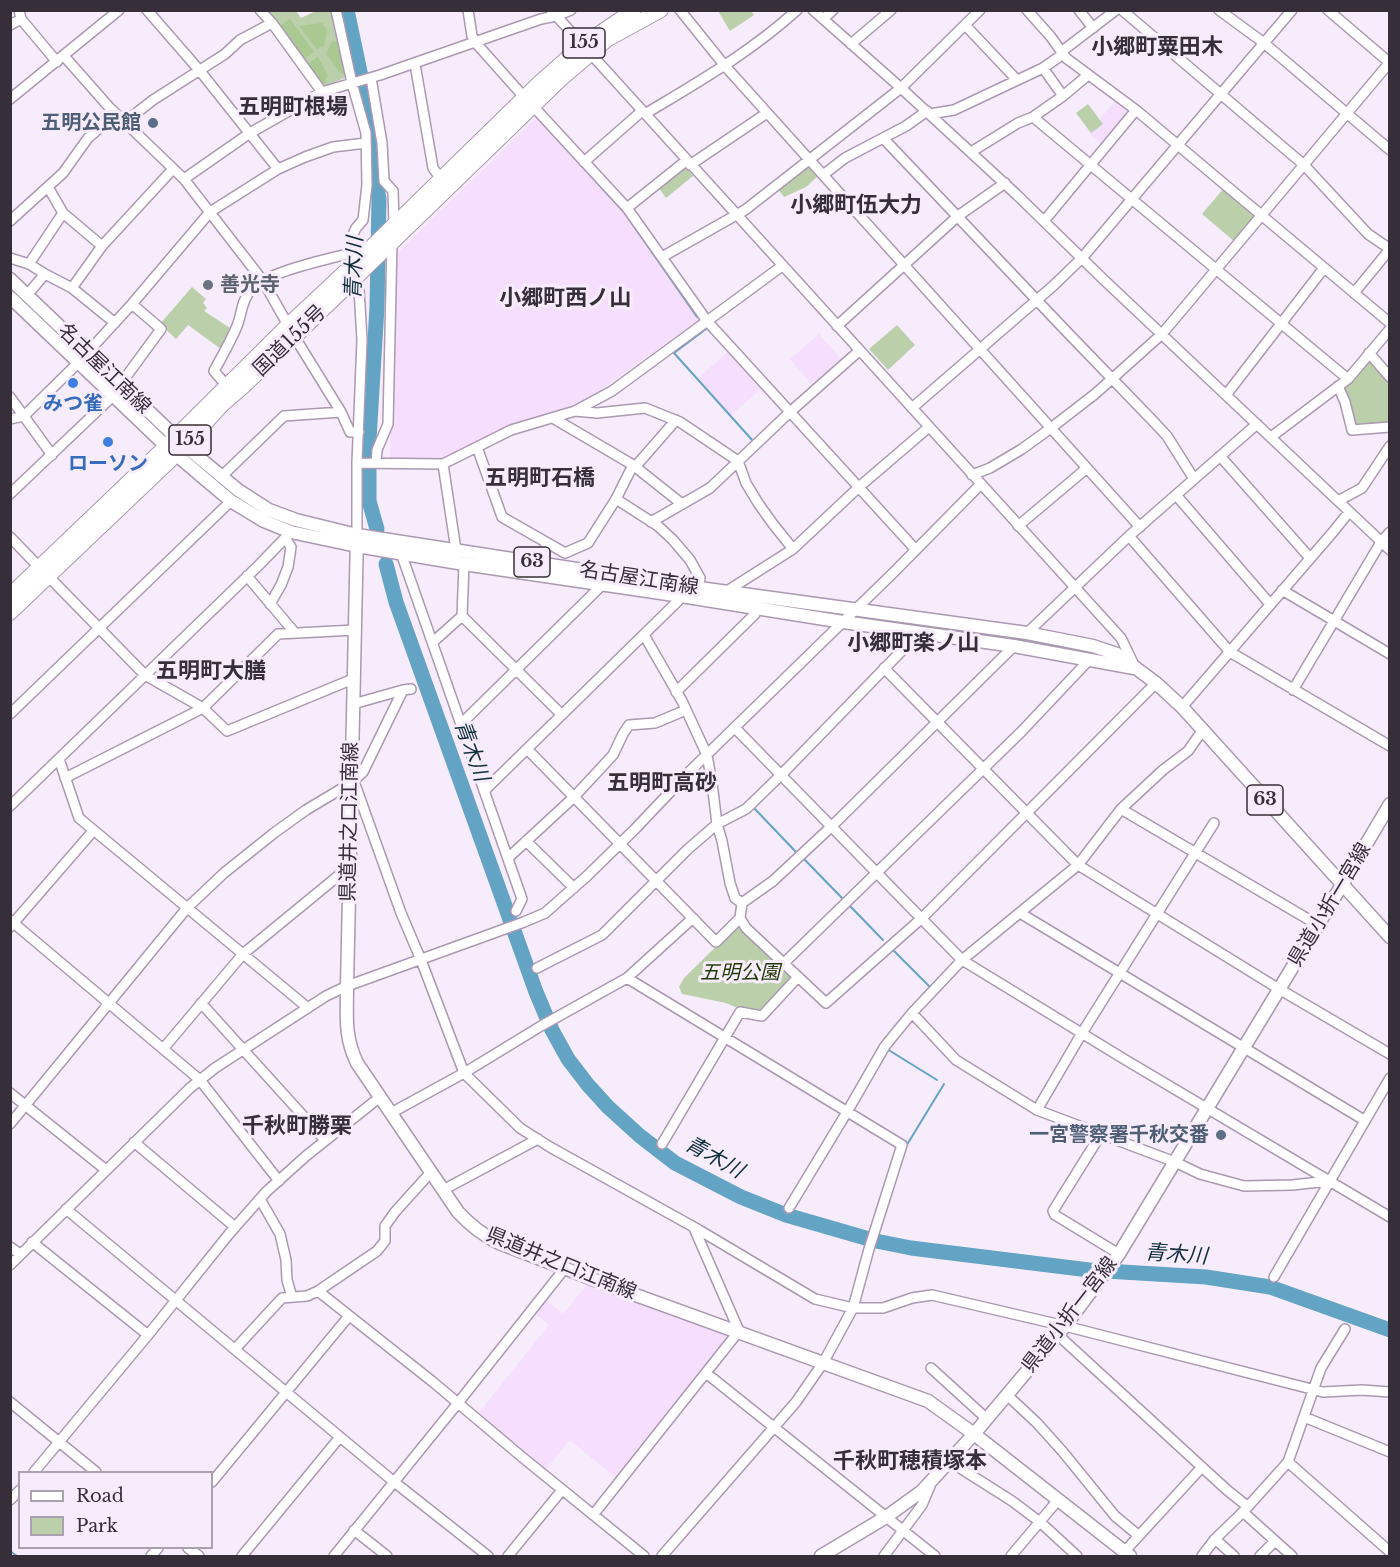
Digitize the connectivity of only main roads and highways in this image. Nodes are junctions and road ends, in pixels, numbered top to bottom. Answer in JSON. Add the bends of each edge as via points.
{"nodes":[{"id":1,"x":634,"y":10,"type":"edge"},
{"id":2,"x":661,"y":10,"type":"edge"},
{"id":3,"x":586,"y":49,"type":"junction"},
{"id":4,"x":529,"y":102,"type":"junction"},
{"id":5,"x":391,"y":234,"type":"junction"},
{"id":6,"x":10,"y":279,"type":"edge"},
{"id":7,"x":17,"y":302,"type":"edge"},
{"id":8,"x":291,"y":330,"type":"junction"},
{"id":9,"x":175,"y":446,"type":"junction"},
{"id":10,"x":357,"y":541,"type":"junction"},
{"id":11,"x":44,"y":572,"type":"junction"},
{"id":12,"x":10,"y":595,"type":"edge"},
{"id":13,"x":10,"y":613,"type":"edge"},
{"id":14,"x":1136,"y":668,"type":"junction"},
{"id":15,"x":1388,"y":813,"type":"edge"},
{"id":16,"x":1342,"y":885,"type":"junction"},
{"id":17,"x":1389,"y":937,"type":"edge"},
{"id":18,"x":974,"y":1434,"type":"junction"},
{"id":19,"x":1121,"y":1553,"type":"edge"},
{"id":20,"x":828,"y":1555,"type":"edge"}],
"edges":[{"from":1,"to":3,"type":"highway","name":"国道155号","number":"155"},
{"from":2,"to":3,"type":"highway","name":"国道155号","number":"155"},
{"from":3,"to":4,"type":"highway","name":"国道155号","number":"155","via":[[560,80]]},
{"from":4,"to":5,"type":"highway","name":"国道155号","number":"155"},
{"from":4,"to":5,"type":"highway","name":"国道155号","number":"155","via":[[441,179]]},
{"from":5,"to":8,"type":"highway","name":"国道155号","number":"155","via":[[367,251]]},
{"from":5,"to":8,"type":"highway","name":"国道155号","number":"155","via":[[368,266]]},
{"from":6,"to":7,"type":"main road","name":"名古屋江南線","number":"63"},
{"from":7,"to":9,"type":"main road","name":"名古屋江南線","number":"63","via":[[83,357]]},
{"from":8,"to":9,"type":"highway","name":"国道155号","number":"155","via":[[244,386]]},
{"from":8,"to":9,"type":"highway","name":"国道155号","number":"155","via":[[226,385]]},
{"from":9,"to":10,"type":"main road","name":"名古屋江南線","number":"63","via":[[269,510]]},
{"from":9,"to":10,"type":"main road","name":"名古屋江南線","number":"63","via":[[231,501],[288,535]]},
{"from":9,"to":11,"type":"highway","name":"国道155号","number":"155"},
{"from":10,"to":14,"type":"main road","name":"名古屋江南線","number":"63","via":[[464,564],[1014,646]]},
{"from":10,"to":14,"type":"main road","name":"名古屋江南線","number":"63","via":[[456,550],[1027,633],[1093,646],[1117,654]]},
{"from":10,"to":18,"type":"main road","name":"県道井之口江南線","via":[[347,1034],[357,1063],[430,1172],[458,1212],[483,1236],[928,1401]]},
{"from":11,"to":12,"type":"highway","name":"国道155号","number":"155"},
{"from":11,"to":13,"type":"highway","name":"国道155号","number":"155"},
{"from":14,"to":16,"type":"main road","name":"名古屋江南線","number":"63","via":[[1182,707]]},
{"from":15,"to":16,"type":"main road","name":"県道小折一宮線"},
{"from":16,"to":17,"type":"main road","name":"名古屋江南線","number":"63"},
{"from":16,"to":18,"type":"main road","name":"県道小折一宮線","via":[[1116,1257],[1061,1331]]},
{"from":18,"to":19,"type":"main road","name":"県道井之口江南線"},
{"from":18,"to":20,"type":"main road","name":"県道小折一宮線","via":[[922,1491]]}]}
